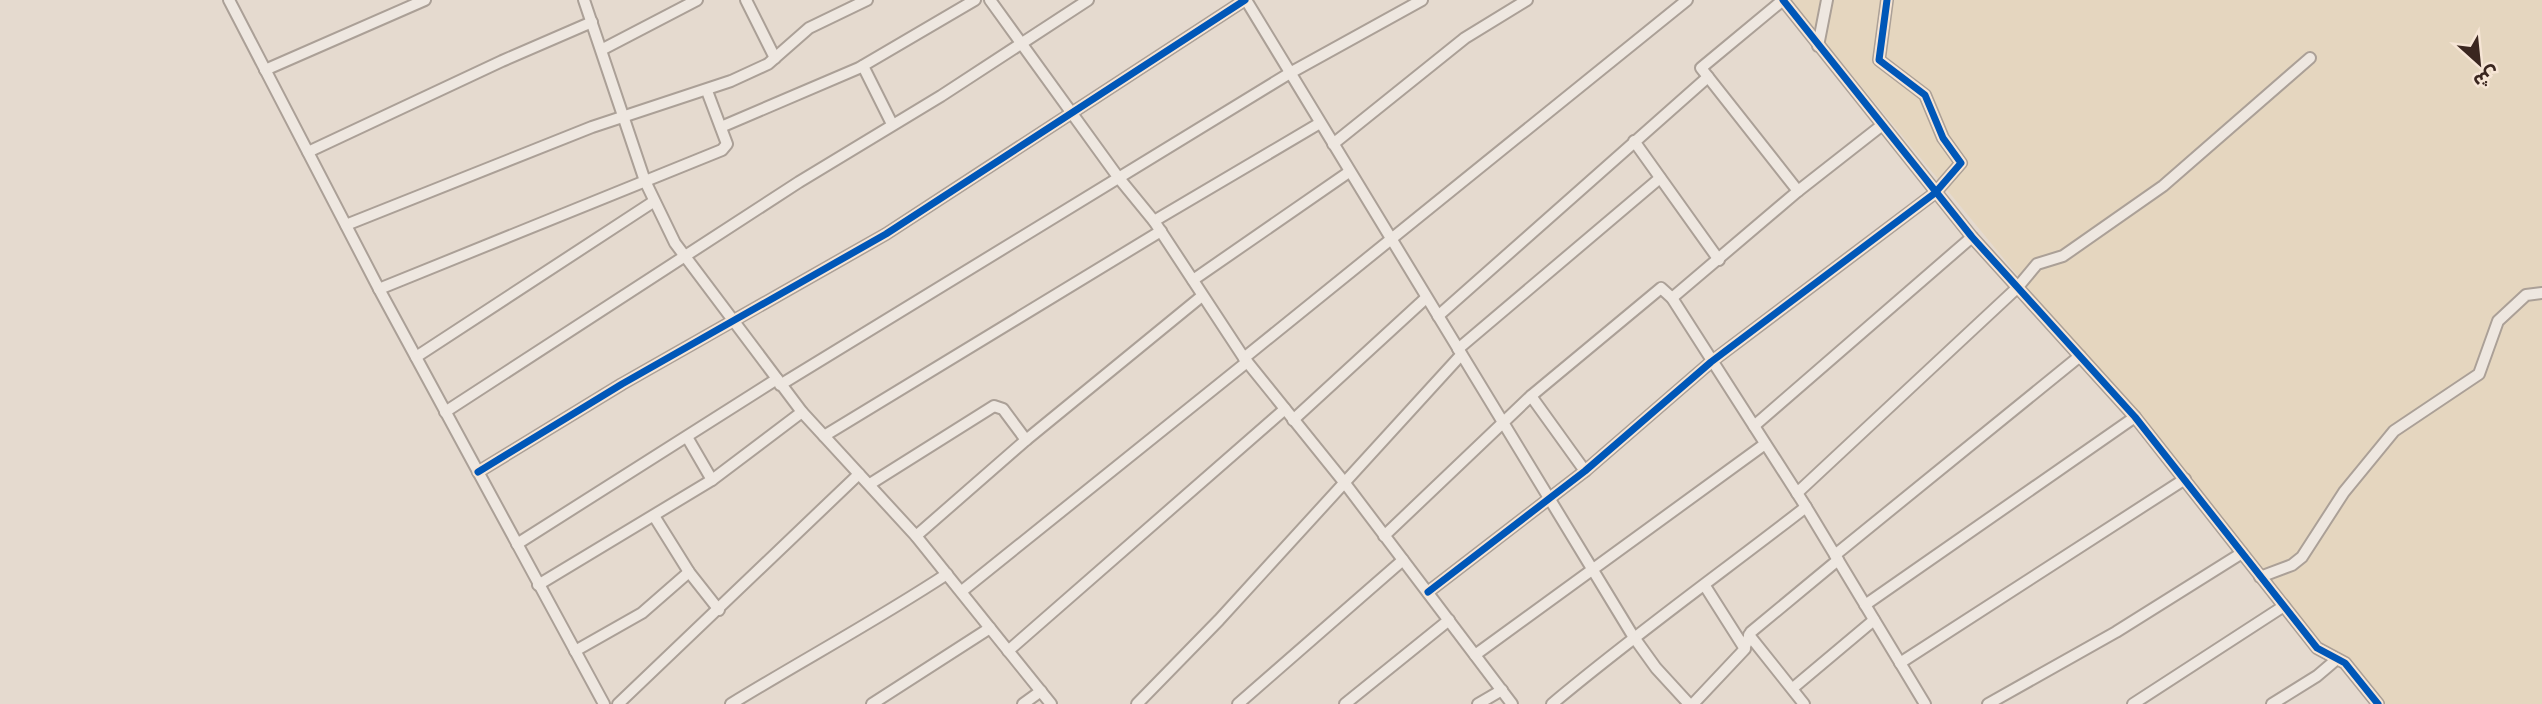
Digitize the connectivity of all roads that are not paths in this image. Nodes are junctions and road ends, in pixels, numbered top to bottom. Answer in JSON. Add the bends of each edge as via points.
{"nodes":[{"id":1,"x":230,"y":0,"type":"edge"},
{"id":2,"x":425,"y":0,"type":"edge"},
{"id":3,"x":584,"y":0,"type":"edge"},
{"id":4,"x":697,"y":0,"type":"edge"},
{"id":5,"x":746,"y":0,"type":"edge"},
{"id":6,"x":867,"y":0,"type":"edge"},
{"id":7,"x":975,"y":0,"type":"edge"},
{"id":8,"x":1007,"y":0,"type":"edge"},
{"id":9,"x":1088,"y":0,"type":"edge"},
{"id":10,"x":1245,"y":0,"type":"edge"},
{"id":11,"x":1422,"y":0,"type":"edge"},
{"id":12,"x":1527,"y":0,"type":"edge"},
{"id":13,"x":1688,"y":0,"type":"edge"},
{"id":14,"x":1783,"y":0,"type":"edge"},
{"id":15,"x":1827,"y":0,"type":"edge"},
{"id":16,"x":1887,"y":0,"type":"edge"},
{"id":17,"x":993,"y":4,"type":"edge"},
{"id":18,"x":592,"y":22,"type":"junction"},
{"id":19,"x":1023,"y":44,"type":"junction"},
{"id":20,"x":1818,"y":46,"type":"junction"},
{"id":21,"x":603,"y":49,"type":"junction"},
{"id":22,"x":775,"y":58,"type":"junction"},
{"id":23,"x":2310,"y":58,"type":"dead end"},
{"id":24,"x":863,"y":66,"type":"junction"},
{"id":25,"x":265,"y":70,"type":"junction"},
{"id":26,"x":1290,"y":74,"type":"junction"},
{"id":27,"x":1708,"y":77,"type":"junction"},
{"id":28,"x":707,"y":91,"type":"junction"},
{"id":29,"x":1071,"y":112,"type":"junction"},
{"id":30,"x":625,"y":117,"type":"junction"},
{"id":31,"x":1320,"y":123,"type":"junction"},
{"id":32,"x":892,"y":124,"type":"junction"},
{"id":33,"x":1881,"y":126,"type":"junction"},
{"id":34,"x":721,"y":127,"type":"junction"},
{"id":35,"x":1634,"y":141,"type":"junction"},
{"id":36,"x":1333,"y":144,"type":"junction"},
{"id":37,"x":309,"y":152,"type":"junction"},
{"id":38,"x":1349,"y":172,"type":"junction"},
{"id":39,"x":1118,"y":177,"type":"junction"},
{"id":40,"x":1660,"y":178,"type":"junction"},
{"id":41,"x":645,"y":181,"type":"junction"},
{"id":42,"x":1798,"y":191,"type":"junction"},
{"id":43,"x":1935,"y":193,"type":"junction"},
{"id":44,"x":653,"y":202,"type":"junction"},
{"id":45,"x":1154,"y":221,"type":"junction"},
{"id":46,"x":346,"y":225,"type":"junction"},
{"id":47,"x":1161,"y":231,"type":"junction"},
{"id":48,"x":1972,"y":237,"type":"junction"},
{"id":49,"x":1390,"y":238,"type":"junction"},
{"id":50,"x":686,"y":256,"type":"junction"},
{"id":51,"x":1719,"y":260,"type":"junction"},
{"id":52,"x":1193,"y":280,"type":"junction"},
{"id":53,"x":2017,"y":288,"type":"junction"},
{"id":54,"x":379,"y":289,"type":"junction"},
{"id":55,"x":2542,"y":293,"type":"edge"},
{"id":56,"x":1202,"y":296,"type":"junction"},
{"id":57,"x":1426,"y":298,"type":"junction"},
{"id":58,"x":1672,"y":298,"type":"junction"},
{"id":59,"x":1438,"y":316,"type":"junction"},
{"id":60,"x":735,"y":319,"type":"junction"},
{"id":61,"x":1460,"y":352,"type":"junction"},
{"id":62,"x":2080,"y":356,"type":"junction"},
{"id":63,"x":416,"y":357,"type":"junction"},
{"id":64,"x":1245,"y":360,"type":"junction"},
{"id":65,"x":1711,"y":362,"type":"junction"},
{"id":66,"x":779,"y":382,"type":"junction"},
{"id":67,"x":1531,"y":397,"type":"junction"},
{"id":68,"x":1284,"y":409,"type":"junction"},
{"id":69,"x":445,"y":412,"type":"junction"},
{"id":70,"x":802,"y":412,"type":"junction"},
{"id":71,"x":2135,"y":417,"type":"junction"},
{"id":72,"x":1293,"y":420,"type":"junction"},
{"id":73,"x":1504,"y":424,"type":"junction"},
{"id":74,"x":1754,"y":426,"type":"junction"},
{"id":75,"x":824,"y":436,"type":"junction"},
{"id":76,"x":687,"y":437,"type":"junction"},
{"id":77,"x":1026,"y":440,"type":"junction"},
{"id":78,"x":1765,"y":444,"type":"junction"},
{"id":79,"x":1586,"y":471,"type":"junction"},
{"id":80,"x":478,"y":472,"type":"junction"},
{"id":81,"x":859,"y":474,"type":"junction"},
{"id":82,"x":2185,"y":479,"type":"junction"},
{"id":83,"x":712,"y":480,"type":"junction"},
{"id":84,"x":1344,"y":482,"type":"junction"},
{"id":85,"x":870,"y":484,"type":"junction"},
{"id":86,"x":1797,"y":492,"type":"junction"},
{"id":87,"x":1551,"y":499,"type":"junction"},
{"id":88,"x":1806,"y":508,"type":"junction"},
{"id":89,"x":654,"y":516,"type":"junction"},
{"id":90,"x":916,"y":536,"type":"junction"},
{"id":91,"x":1384,"y":536,"type":"junction"},
{"id":92,"x":517,"y":544,"type":"junction"},
{"id":93,"x":2242,"y":553,"type":"junction"},
{"id":94,"x":1836,"y":557,"type":"junction"},
{"id":95,"x":1403,"y":560,"type":"junction"},
{"id":96,"x":1594,"y":570,"type":"junction"},
{"id":97,"x":689,"y":572,"type":"junction"},
{"id":98,"x":947,"y":574,"type":"junction"},
{"id":99,"x":2260,"y":577,"type":"junction"},
{"id":100,"x":538,"y":585,"type":"junction"},
{"id":101,"x":1705,"y":586,"type":"junction"},
{"id":102,"x":962,"y":591,"type":"junction"},
{"id":103,"x":1428,"y":593,"type":"junction"},
{"id":104,"x":1865,"y":605,"type":"junction"},
{"id":105,"x":2284,"y":606,"type":"junction"},
{"id":106,"x":719,"y":610,"type":"junction"},
{"id":107,"x":1874,"y":620,"type":"junction"},
{"id":108,"x":1449,"y":621,"type":"junction"},
{"id":109,"x":990,"y":628,"type":"junction"},
{"id":110,"x":1749,"y":635,"type":"junction"},
{"id":111,"x":1633,"y":636,"type":"junction"},
{"id":112,"x":1745,"y":649,"type":"junction"},
{"id":113,"x":575,"y":651,"type":"junction"},
{"id":114,"x":1008,"y":651,"type":"junction"},
{"id":115,"x":1475,"y":655,"type":"junction"},
{"id":116,"x":2337,"y":659,"type":"junction"},
{"id":117,"x":1900,"y":663,"type":"junction"},
{"id":118,"x":1793,"y":688,"type":"junction"},
{"id":119,"x":1502,"y":690,"type":"junction"},
{"id":120,"x":1041,"y":691,"type":"junction"},
{"id":121,"x":1684,"y":702,"type":"edge"},
{"id":122,"x":604,"y":704,"type":"edge"},
{"id":123,"x":618,"y":704,"type":"edge"},
{"id":124,"x":730,"y":704,"type":"edge"},
{"id":125,"x":872,"y":704,"type":"edge"},
{"id":126,"x":1023,"y":704,"type":"edge"},
{"id":127,"x":1051,"y":704,"type":"edge"},
{"id":128,"x":1137,"y":704,"type":"edge"},
{"id":129,"x":1237,"y":704,"type":"edge"},
{"id":130,"x":1345,"y":704,"type":"edge"},
{"id":131,"x":1478,"y":704,"type":"edge"},
{"id":132,"x":1512,"y":704,"type":"edge"},
{"id":133,"x":1552,"y":704,"type":"edge"},
{"id":134,"x":1804,"y":704,"type":"edge"},
{"id":135,"x":1925,"y":704,"type":"edge"},
{"id":136,"x":1988,"y":704,"type":"edge"},
{"id":137,"x":2133,"y":704,"type":"edge"},
{"id":138,"x":2272,"y":704,"type":"edge"},
{"id":139,"x":2378,"y":704,"type":"edge"}],
"edges":[{"from":1,"to":25,"type":"street"},
{"from":2,"to":25,"type":"street"},
{"from":3,"to":18,"type":"street"},
{"from":4,"to":21,"type":"street"},
{"from":5,"to":22,"type":"street"},
{"from":6,"to":22,"type":"street","via":[[809,28]]},
{"from":7,"to":24,"type":"street"},
{"from":8,"to":17,"type":"street"},
{"from":9,"to":19,"type":"street"},
{"from":10,"to":26,"type":"street"},
{"from":10,"to":29,"type":"street"},
{"from":11,"to":26,"type":"street"},
{"from":12,"to":36,"type":"street","via":[[1465,38]]},
{"from":13,"to":49,"type":"street"},
{"from":14,"to":20,"type":"street"},
{"from":14,"to":27,"type":"street","via":[[1701,68]]},
{"from":15,"to":20,"type":"street"},
{"from":16,"to":43,"type":"street","via":[[1879,60],[1925,94],[1943,138],[1961,163]]},
{"from":17,"to":19,"type":"street"},
{"from":18,"to":21,"type":"street"},
{"from":18,"to":37,"type":"street"},
{"from":19,"to":29,"type":"street"},
{"from":19,"to":32,"type":"street"},
{"from":20,"to":33,"type":"street"},
{"from":21,"to":30,"type":"street"},
{"from":22,"to":28,"type":"street"},
{"from":23,"to":53,"type":"street","via":[[2163,186],[2063,256],[2037,264]]},
{"from":24,"to":32,"type":"street"},
{"from":24,"to":34,"type":"street"},
{"from":25,"to":37,"type":"street"},
{"from":26,"to":31,"type":"street"},
{"from":26,"to":39,"type":"street"},
{"from":27,"to":35,"type":"street"},
{"from":27,"to":42,"type":"street"},
{"from":28,"to":30,"type":"street"},
{"from":28,"to":34,"type":"street"},
{"from":29,"to":39,"type":"street"},
{"from":29,"to":60,"type":"street","via":[[886,234]]},
{"from":30,"to":41,"type":"street"},
{"from":30,"to":46,"type":"street"},
{"from":31,"to":36,"type":"street"},
{"from":31,"to":45,"type":"street"},
{"from":32,"to":50,"type":"street"},
{"from":33,"to":42,"type":"street"},
{"from":33,"to":43,"type":"street"},
{"from":34,"to":41,"type":"street","via":[[725,148]]},
{"from":35,"to":40,"type":"street"},
{"from":35,"to":59,"type":"street"},
{"from":36,"to":38,"type":"street"},
{"from":37,"to":46,"type":"street"},
{"from":38,"to":49,"type":"street"},
{"from":38,"to":52,"type":"street"},
{"from":39,"to":45,"type":"street"},
{"from":39,"to":66,"type":"street"},
{"from":40,"to":51,"type":"street"},
{"from":40,"to":61,"type":"street"},
{"from":41,"to":44,"type":"street"},
{"from":41,"to":54,"type":"street"},
{"from":42,"to":51,"type":"street"},
{"from":43,"to":48,"type":"street"},
{"from":43,"to":65,"type":"street"},
{"from":44,"to":50,"type":"street"},
{"from":44,"to":63,"type":"street"},
{"from":45,"to":47,"type":"street"},
{"from":46,"to":54,"type":"street"},
{"from":47,"to":52,"type":"street"},
{"from":47,"to":75,"type":"street"},
{"from":48,"to":53,"type":"street"},
{"from":48,"to":74,"type":"street"},
{"from":49,"to":57,"type":"street"},
{"from":49,"to":64,"type":"street"},
{"from":50,"to":60,"type":"street"},
{"from":50,"to":69,"type":"street"},
{"from":51,"to":58,"type":"street"},
{"from":52,"to":56,"type":"street"},
{"from":53,"to":62,"type":"street"},
{"from":53,"to":86,"type":"street"},
{"from":54,"to":63,"type":"street"},
{"from":55,"to":99,"type":"street","via":[[2526,295],[2498,321],[2479,374],[2394,431],[2344,492],[2302,557]]},
{"from":56,"to":64,"type":"street"},
{"from":56,"to":77,"type":"street"},
{"from":57,"to":59,"type":"street"},
{"from":57,"to":72,"type":"street"},
{"from":58,"to":65,"type":"street"},
{"from":58,"to":67,"type":"street","via":[[1657,289]]},
{"from":59,"to":61,"type":"street"},
{"from":60,"to":66,"type":"street"},
{"from":60,"to":80,"type":"street"},
{"from":61,"to":73,"type":"street"},
{"from":61,"to":84,"type":"street"},
{"from":62,"to":71,"type":"street"},
{"from":62,"to":94,"type":"street"},
{"from":63,"to":69,"type":"street"},
{"from":64,"to":68,"type":"street"},
{"from":64,"to":102,"type":"street"},
{"from":65,"to":74,"type":"street"},
{"from":65,"to":79,"type":"street"},
{"from":66,"to":70,"type":"street"},
{"from":66,"to":76,"type":"street"},
{"from":67,"to":73,"type":"street"},
{"from":67,"to":79,"type":"street"},
{"from":68,"to":72,"type":"street"},
{"from":68,"to":114,"type":"street"},
{"from":69,"to":80,"type":"street"},
{"from":70,"to":75,"type":"street"},
{"from":70,"to":83,"type":"street"},
{"from":71,"to":82,"type":"street"},
{"from":71,"to":104,"type":"street"},
{"from":72,"to":84,"type":"street"},
{"from":73,"to":87,"type":"street"},
{"from":73,"to":91,"type":"street"},
{"from":74,"to":78,"type":"street"},
{"from":75,"to":81,"type":"street"},
{"from":76,"to":83,"type":"street"},
{"from":76,"to":92,"type":"street"},
{"from":77,"to":85,"type":"street","via":[[1003,409],[994,406]]},
{"from":77,"to":90,"type":"street"},
{"from":78,"to":86,"type":"street"},
{"from":78,"to":96,"type":"street"},
{"from":79,"to":87,"type":"street"},
{"from":80,"to":92,"type":"street"},
{"from":81,"to":85,"type":"street"},
{"from":81,"to":106,"type":"street"},
{"from":82,"to":93,"type":"street"},
{"from":82,"to":117,"type":"street"},
{"from":83,"to":89,"type":"street"},
{"from":84,"to":91,"type":"street"},
{"from":84,"to":128,"type":"street"},
{"from":85,"to":90,"type":"street"},
{"from":86,"to":88,"type":"street"},
{"from":87,"to":96,"type":"street"},
{"from":87,"to":103,"type":"street"},
{"from":88,"to":94,"type":"street"},
{"from":88,"to":101,"type":"street"},
{"from":89,"to":97,"type":"street"},
{"from":89,"to":100,"type":"street"},
{"from":90,"to":98,"type":"street"},
{"from":91,"to":95,"type":"street"},
{"from":92,"to":100,"type":"street"},
{"from":93,"to":99,"type":"street"},
{"from":93,"to":136,"type":"street","via":[[2116,632]]},
{"from":94,"to":104,"type":"street"},
{"from":94,"to":110,"type":"street"},
{"from":95,"to":103,"type":"street"},
{"from":95,"to":129,"type":"street"},
{"from":96,"to":111,"type":"street"},
{"from":96,"to":115,"type":"street"},
{"from":97,"to":106,"type":"street"},
{"from":97,"to":113,"type":"street","via":[[642,613]]},
{"from":98,"to":102,"type":"street"},
{"from":98,"to":124,"type":"street"},
{"from":99,"to":105,"type":"street"},
{"from":100,"to":113,"type":"street"},
{"from":101,"to":111,"type":"street"},
{"from":101,"to":112,"type":"street"},
{"from":102,"to":109,"type":"street"},
{"from":103,"to":108,"type":"street"},
{"from":104,"to":107,"type":"street"},
{"from":105,"to":116,"type":"street","via":[[2317,648]]},
{"from":105,"to":137,"type":"street"},
{"from":106,"to":123,"type":"street"},
{"from":107,"to":117,"type":"street"},
{"from":107,"to":118,"type":"street"},
{"from":108,"to":115,"type":"street"},
{"from":108,"to":130,"type":"street"},
{"from":109,"to":114,"type":"street"},
{"from":109,"to":125,"type":"street"},
{"from":110,"to":112,"type":"street"},
{"from":110,"to":118,"type":"street"},
{"from":111,"to":121,"type":"street"},
{"from":111,"to":133,"type":"street"},
{"from":112,"to":121,"type":"street"},
{"from":113,"to":122,"type":"street"},
{"from":114,"to":120,"type":"street"},
{"from":115,"to":119,"type":"street"},
{"from":116,"to":138,"type":"street"},
{"from":116,"to":139,"type":"street","via":[[2352,669]]},
{"from":117,"to":135,"type":"street"},
{"from":118,"to":134,"type":"street"},
{"from":119,"to":131,"type":"street"},
{"from":119,"to":132,"type":"street"},
{"from":120,"to":126,"type":"street"},
{"from":120,"to":127,"type":"street"}]}
